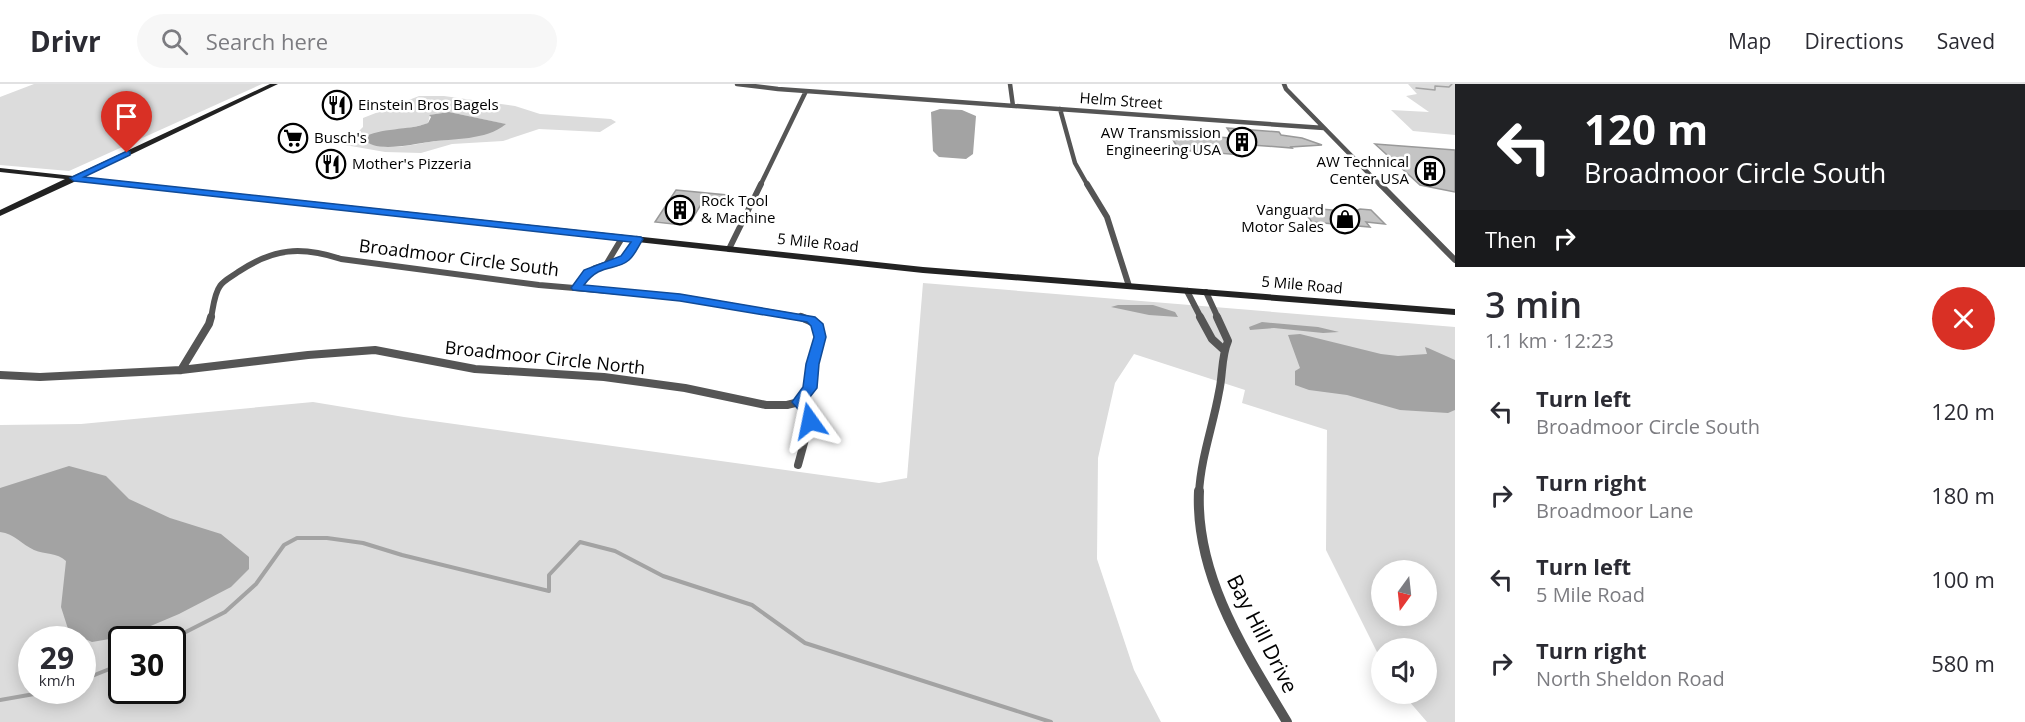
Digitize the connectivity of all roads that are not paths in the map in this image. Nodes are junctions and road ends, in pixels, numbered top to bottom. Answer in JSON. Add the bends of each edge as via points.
{"nodes":[{"id":1,"x":275,"y":84,"type":"edge"},
{"id":2,"x":737,"y":84,"type":"edge"},
{"id":3,"x":1010,"y":84,"type":"edge"},
{"id":4,"x":1284,"y":84,"type":"edge"},
{"id":5,"x":806,"y":91,"type":"junction"},
{"id":6,"x":1013,"y":106,"type":"junction"},
{"id":7,"x":1060,"y":109,"type":"junction"},
{"id":8,"x":1324,"y":128,"type":"junction"},
{"id":9,"x":0,"y":170,"type":"edge"},
{"id":10,"x":74,"y":178,"type":"junction"},
{"id":11,"x":0,"y":213,"type":"edge"},
{"id":12,"x":622,"y":237,"type":"junction"},
{"id":13,"x":638,"y":239,"type":"junction"},
{"id":14,"x":729,"y":249,"type":"junction"},
{"id":15,"x":1455,"y":260,"type":"edge"},
{"id":16,"x":607,"y":263,"type":"junction"},
{"id":17,"x":1129,"y":286,"type":"junction"},
{"id":18,"x":577,"y":288,"type":"junction"},
{"id":19,"x":1187,"y":291,"type":"junction"},
{"id":20,"x":1206,"y":292,"type":"junction"},
{"id":21,"x":1455,"y":312,"type":"edge"},
{"id":22,"x":1223,"y":349,"type":"junction"},
{"id":23,"x":182,"y":370,"type":"junction"},
{"id":24,"x":0,"y":375,"type":"edge"},
{"id":25,"x":799,"y":402,"type":"junction"},
{"id":26,"x":798,"y":465,"type":"dead end"},
{"id":27,"x":1287,"y":722,"type":"edge"}],
"edges":[{"from":1,"to":10,"type":"street"},
{"from":2,"to":5,"type":"street","name":"Helm Street"},
{"from":3,"to":6,"type":"street"},
{"from":4,"to":8,"type":"street"},
{"from":5,"to":6,"type":"street","name":"Helm Street"},
{"from":5,"to":14,"type":"street"},
{"from":6,"to":7,"type":"street","name":"Helm Street"},
{"from":7,"to":8,"type":"street","name":"Helm Street"},
{"from":7,"to":17,"type":"street","via":[[1075,164],[1107,217]]},
{"from":8,"to":15,"type":"street"},
{"from":9,"to":10,"type":"street","name":"5 Mile Road"},
{"from":10,"to":11,"type":"street"},
{"from":10,"to":12,"type":"street","name":"5 Mile Road"},
{"from":12,"to":13,"type":"street","name":"5 Mile Road"},
{"from":12,"to":16,"type":"street"},
{"from":13,"to":14,"type":"street","name":"5 Mile Road"},
{"from":13,"to":16,"type":"street","via":[[625,258]]},
{"from":14,"to":17,"type":"street","name":"5 Mile Road","via":[[923,270]]},
{"from":16,"to":18,"type":"street","via":[[588,273]]},
{"from":17,"to":19,"type":"street","name":"5 Mile Road"},
{"from":18,"to":23,"type":"street","name":"Broadmoor Circle South","via":[[341,259],[316,251],[274,254],[256,261],[219,288],[209,324]]},
{"from":18,"to":25,"type":"street","name":"Broadmoor Circle South","via":[[680,297],[799,316],[817,324],[820,337],[810,388]]},
{"from":19,"to":20,"type":"street","name":"5 Mile Road"},
{"from":19,"to":22,"type":"street","via":[[1212,339]]},
{"from":20,"to":21,"type":"street","name":"5 Mile Road"},
{"from":20,"to":22,"type":"street","name":"Bay Hill Drive","via":[[1228,341]]},
{"from":22,"to":27,"type":"street","name":"Bay Hill Drive","via":[[1222,382],[1199,475],[1202,542],[1231,622]]},
{"from":23,"to":24,"type":"street","name":"Broadmoor Circle North","via":[[40,377]]},
{"from":23,"to":25,"type":"street","name":"Broadmoor Circle North","via":[[375,350],[493,371],[685,388],[766,405]]},
{"from":25,"to":26,"type":"street","via":[[809,413],[810,421]]}]}
